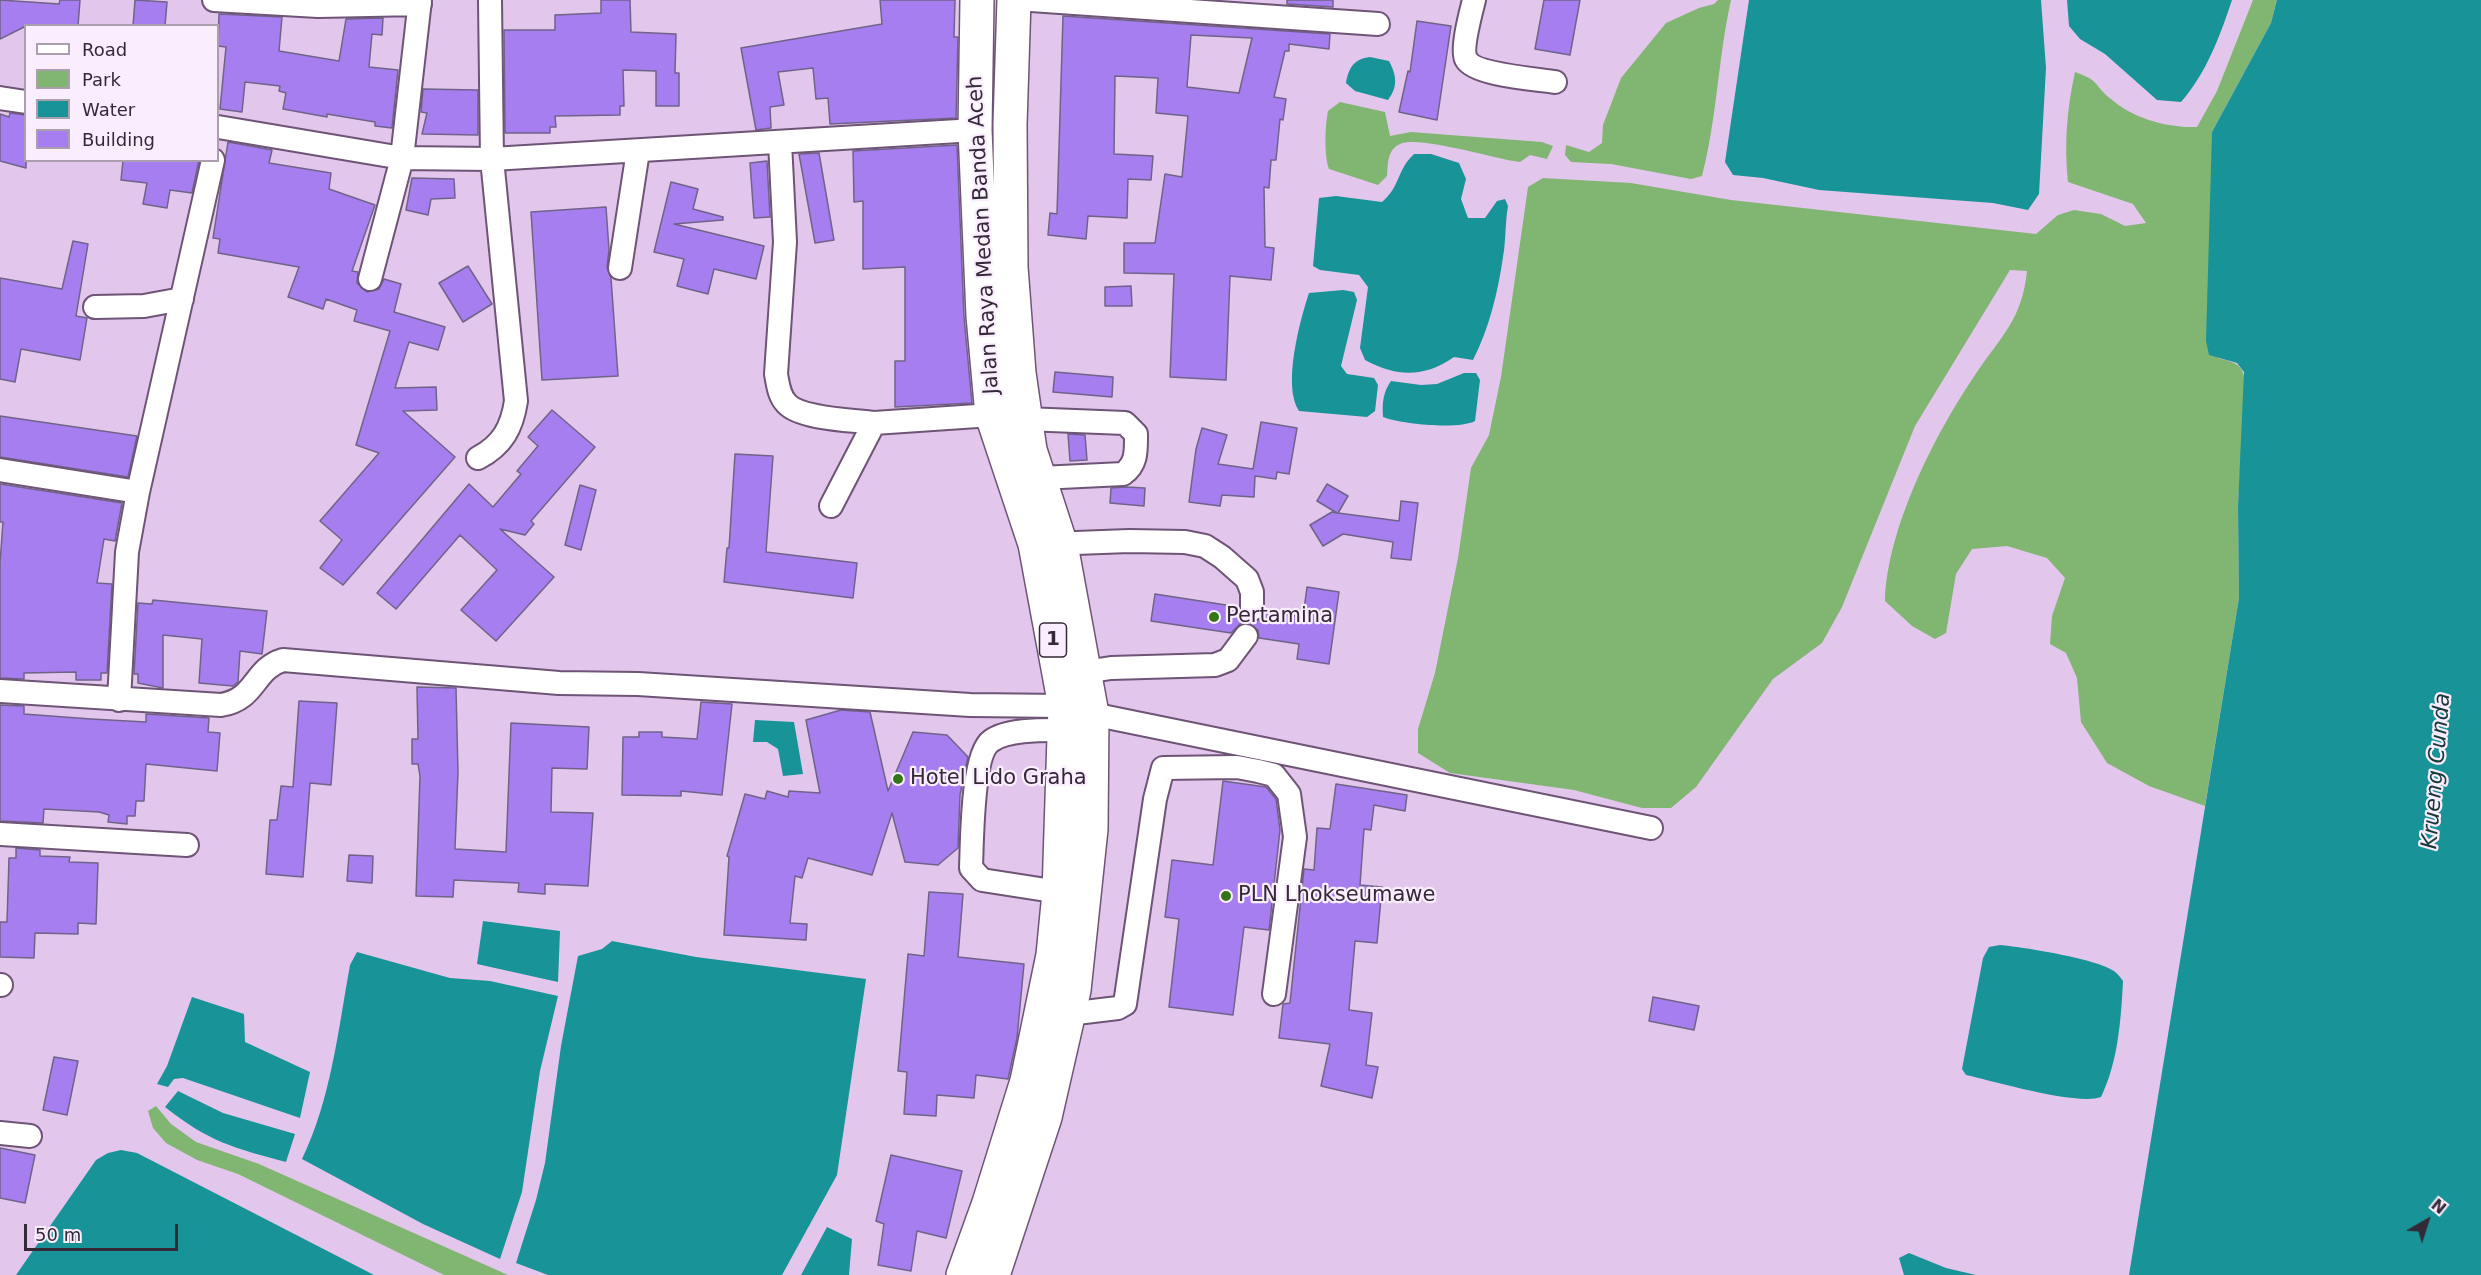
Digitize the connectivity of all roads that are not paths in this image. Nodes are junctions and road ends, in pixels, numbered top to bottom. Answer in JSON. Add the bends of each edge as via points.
{"nodes":[{"id":1,"x":214,"y":0,"type":"edge"},
{"id":2,"x":490,"y":0,"type":"edge"},
{"id":3,"x":977,"y":0,"type":"edge"},
{"id":4,"x":1014,"y":0,"type":"edge"},
{"id":5,"x":1031,"y":0,"type":"edge"},
{"id":6,"x":1474,"y":0,"type":"edge"},
{"id":7,"x":420,"y":2,"type":"edge"},
{"id":8,"x":1378,"y":24,"type":"dead end"},
{"id":9,"x":1555,"y":82,"type":"dead end"},
{"id":10,"x":0,"y":99,"type":"edge"},
{"id":11,"x":24,"y":102,"type":"edge"},
{"id":12,"x":975,"y":130,"type":"junction"},
{"id":13,"x":219,"y":131,"type":"edge"},
{"id":14,"x":780,"y":142,"type":"junction"},
{"id":15,"x":638,"y":151,"type":"junction"},
{"id":16,"x":402,"y":158,"type":"junction"},
{"id":17,"x":492,"y":159,"type":"junction"},
{"id":18,"x":213,"y":162,"type":"edge"},
{"id":19,"x":620,"y":268,"type":"dead end"},
{"id":20,"x":370,"y":279,"type":"dead end"},
{"id":21,"x":182,"y":299,"type":"junction"},
{"id":22,"x":95,"y":307,"type":"dead end"},
{"id":23,"x":992,"y":415,"type":"junction"},
{"id":24,"x":1025,"y":418,"type":"junction"},
{"id":25,"x":874,"y":423,"type":"junction"},
{"id":26,"x":478,"y":458,"type":"dead end"},
{"id":27,"x":0,"y":470,"type":"edge"},
{"id":28,"x":1040,"y":478,"type":"junction"},
{"id":29,"x":138,"y":492,"type":"junction"},
{"id":30,"x":831,"y":506,"type":"dead end"},
{"id":31,"x":1048,"y":544,"type":"junction"},
{"id":32,"x":1252,"y":609,"type":"dead end"},
{"id":33,"x":1246,"y":636,"type":"dead end"},
{"id":34,"x":1085,"y":672,"type":"junction"},
{"id":35,"x":0,"y":691,"type":"edge"},
{"id":36,"x":119,"y":699,"type":"junction"},
{"id":37,"x":1074,"y":717,"type":"junction"},
{"id":38,"x":1651,"y":828,"type":"dead end"},
{"id":39,"x":0,"y":834,"type":"edge"},
{"id":40,"x":187,"y":845,"type":"dead end"},
{"id":41,"x":1072,"y":894,"type":"junction"},
{"id":42,"x":1274,"y":994,"type":"dead end"},
{"id":43,"x":1068,"y":1014,"type":"junction"},
{"id":44,"x":0,"y":1133,"type":"edge"},
{"id":45,"x":30,"y":1136,"type":"dead end"},
{"id":46,"x":1001,"y":1207,"type":"junction"},
{"id":47,"x":963,"y":1275,"type":"edge"},
{"id":48,"x":993,"y":1275,"type":"edge"}],
"edges":[{"from":1,"to":7,"type":"street","via":[[318,6]]},
{"from":2,"to":17,"type":"street"},
{"from":3,"to":12,"type":"highway","name":"Jalan Raya Medan Banda Aceh","number":"1"},
{"from":4,"to":24,"type":"highway","name":"Jalan Raya Medan Banda Aceh","number":"1","via":[[1011,267]]},
{"from":5,"to":8,"type":"street"},
{"from":6,"to":9,"type":"street","via":[[1467,35],[1467,62],[1484,71]]},
{"from":7,"to":16,"type":"street"},
{"from":10,"to":11,"type":"street"},
{"from":12,"to":14,"type":"street"},
{"from":12,"to":23,"type":"highway","name":"Jalan Raya Medan Banda Aceh","number":"1","via":[[983,315]]},
{"from":13,"to":16,"type":"street"},
{"from":14,"to":15,"type":"street"},
{"from":14,"to":25,"type":"street","via":[[785,242],[776,374],[779,391],[792,409]]},
{"from":15,"to":17,"type":"street"},
{"from":15,"to":19,"type":"street"},
{"from":16,"to":17,"type":"street"},
{"from":16,"to":20,"type":"street"},
{"from":17,"to":26,"type":"street","via":[[516,401],[505,436]]},
{"from":18,"to":21,"type":"street"},
{"from":21,"to":22,"type":"street","via":[[144,306]]},
{"from":21,"to":29,"type":"street"},
{"from":23,"to":25,"type":"street"},
{"from":23,"to":31,"type":"highway","name":"Jalan Raya Medan Banda Aceh","number":"1"},
{"from":24,"to":28,"type":"highway","name":"Jalan Raya Medan Banda Aceh","number":"1"},
{"from":24,"to":28,"type":"street","via":[[1125,423],[1136,434],[1135,458],[1131,469],[1123,474]]},
{"from":25,"to":30,"type":"street"},
{"from":27,"to":29,"type":"street"},
{"from":28,"to":31,"type":"highway","name":"Jalan Raya Medan Banda Aceh","number":"1"},
{"from":29,"to":36,"type":"street","via":[[123,590]]},
{"from":31,"to":32,"type":"street","via":[[1129,541],[1205,546],[1247,579]]},
{"from":31,"to":34,"type":"highway","name":"Jalan Raya Medan Banda Aceh","number":"1"},
{"from":31,"to":37,"type":"highway","name":"Jalan Raya Medan Banda Aceh","number":"1"},
{"from":33,"to":34,"type":"street","via":[[1228,660],[1215,665]]},
{"from":34,"to":37,"type":"highway","name":"Jalan Raya Medan Banda Aceh","number":"1"},
{"from":35,"to":36,"type":"street"},
{"from":36,"to":37,"type":"street","via":[[236,703],[271,663],[283,660],[559,683],[638,684],[970,705]]},
{"from":37,"to":38,"type":"street"},
{"from":37,"to":41,"type":"highway","name":"Jalan Raya Medan Banda Aceh","number":"1","via":[[1091,829]]},
{"from":37,"to":41,"type":"street","via":[[988,743],[984,748],[973,802],[971,868],[977,878]]},
{"from":39,"to":40,"type":"street"},
{"from":41,"to":43,"type":"highway","name":"Jalan Raya Medan Banda Aceh","number":"1","via":[[1074,990]]},
{"from":41,"to":46,"type":"highway","name":"Jalan Raya Medan Banda Aceh","number":"1","via":[[1053,956]]},
{"from":42,"to":43,"type":"street","via":[[1295,837],[1289,794],[1274,775],[1258,771],[1217,766],[1163,768],[1155,798],[1125,1004]]},
{"from":43,"to":46,"type":"highway","name":"Jalan Raya Medan Banda Aceh","number":"1","via":[[1045,1117]]},
{"from":44,"to":45,"type":"street"},
{"from":46,"to":47,"type":"highway","name":"Jalan Raya Medan Banda Aceh","number":"1"},
{"from":46,"to":48,"type":"highway","name":"Jalan Raya Medan Banda Aceh","number":"1"}]}
